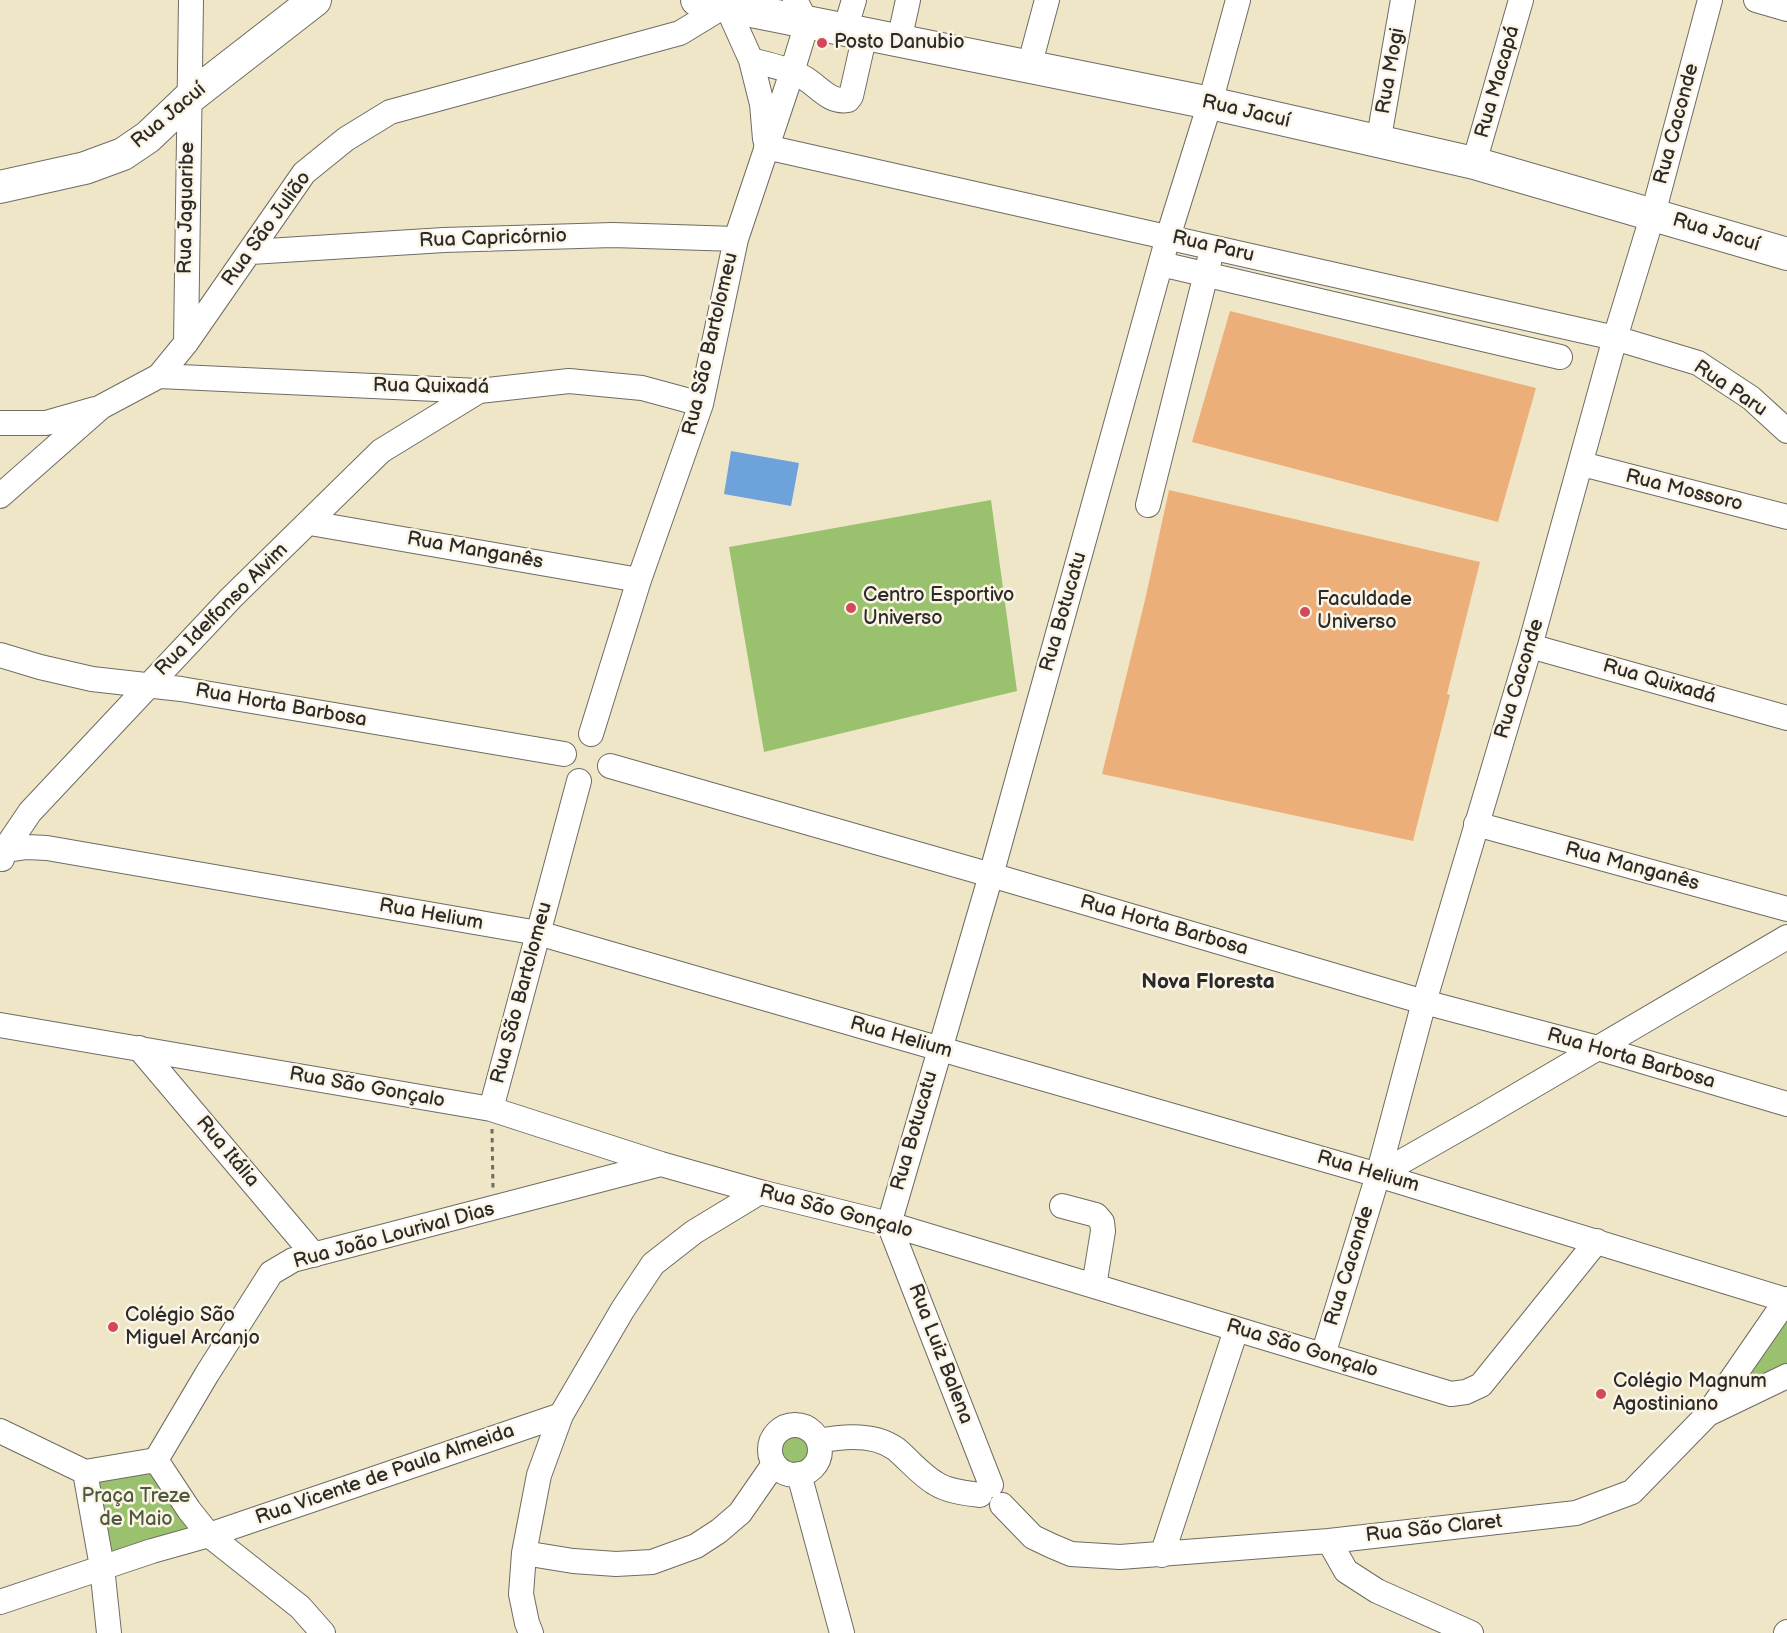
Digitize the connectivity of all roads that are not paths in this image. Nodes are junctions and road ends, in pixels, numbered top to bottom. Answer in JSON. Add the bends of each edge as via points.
{"nodes":[{"id":1,"x":191,"y":0,"type":"edge"},
{"id":2,"x":315,"y":0,"type":"edge"},
{"id":3,"x":854,"y":0,"type":"edge"},
{"id":4,"x":908,"y":0,"type":"edge"},
{"id":5,"x":1047,"y":0,"type":"edge"},
{"id":6,"x":1238,"y":0,"type":"edge"},
{"id":7,"x":1403,"y":0,"type":"edge"},
{"id":8,"x":1521,"y":0,"type":"edge"},
{"id":9,"x":1710,"y":0,"type":"edge"},
{"id":10,"x":1756,"y":0,"type":"edge"},
{"id":11,"x":716,"y":2,"type":"edge"},
{"id":12,"x":1787,"y":9,"type":"edge"},
{"id":13,"x":801,"y":11,"type":"edge"},
{"id":14,"x":855,"y":32,"type":"junction"},
{"id":15,"x":899,"y":41,"type":"junction"},
{"id":16,"x":751,"y":60,"type":"junction"},
{"id":17,"x":1029,"y":68,"type":"junction"},
{"id":18,"x":792,"y":72,"type":"junction"},
{"id":19,"x":189,"y":98,"type":"junction"},
{"id":20,"x":1210,"y":103,"type":"junction"},
{"id":21,"x":1378,"y":142,"type":"junction"},
{"id":22,"x":766,"y":147,"type":"junction"},
{"id":23,"x":1474,"y":163,"type":"junction"},
{"id":24,"x":0,"y":187,"type":"edge"},
{"id":25,"x":1653,"y":214,"type":"junction"},
{"id":26,"x":1168,"y":237,"type":"junction"},
{"id":27,"x":736,"y":239,"type":"junction"},
{"id":28,"x":1213,"y":247,"type":"junction"},
{"id":29,"x":251,"y":252,"type":"junction"},
{"id":30,"x":1787,"y":254,"type":"edge"},
{"id":31,"x":1161,"y":264,"type":"junction"},
{"id":32,"x":1206,"y":274,"type":"junction"},
{"id":33,"x":1616,"y":338,"type":"junction"},
{"id":34,"x":186,"y":343,"type":"junction"},
{"id":35,"x":1560,"y":357,"type":"dead end"},
{"id":36,"x":159,"y":376,"type":"junction"},
{"id":37,"x":479,"y":391,"type":"junction"},
{"id":38,"x":701,"y":404,"type":"junction"},
{"id":39,"x":101,"y":408,"type":"junction"},
{"id":40,"x":0,"y":423,"type":"edge"},
{"id":41,"x":1787,"y":431,"type":"edge"},
{"id":42,"x":1582,"y":464,"type":"junction"},
{"id":43,"x":0,"y":496,"type":"edge"},
{"id":44,"x":1148,"y":505,"type":"dead end"},
{"id":45,"x":1787,"y":517,"type":"edge"},
{"id":46,"x":310,"y":523,"type":"junction"},
{"id":47,"x":639,"y":580,"type":"junction"},
{"id":48,"x":1530,"y":646,"type":"junction"},
{"id":49,"x":0,"y":655,"type":"edge"},
{"id":50,"x":148,"y":686,"type":"junction"},
{"id":51,"x":1787,"y":718,"type":"edge"},
{"id":52,"x":591,"y":734,"type":"junction"},
{"id":53,"x":564,"y":754,"type":"junction"},
{"id":54,"x":610,"y":766,"type":"junction"},
{"id":55,"x":579,"y":781,"type":"junction"},
{"id":56,"x":1476,"y":824,"type":"junction"},
{"id":57,"x":2,"y":855,"type":"edge"},
{"id":58,"x":991,"y":875,"type":"junction"},
{"id":59,"x":1787,"y":909,"type":"edge"},
{"id":60,"x":538,"y":933,"type":"junction"},
{"id":61,"x":1787,"y":936,"type":"edge"},
{"id":62,"x":1424,"y":1002,"type":"junction"},
{"id":63,"x":0,"y":1025,"type":"edge"},
{"id":64,"x":139,"y":1048,"type":"junction"},
{"id":65,"x":1598,"y":1048,"type":"junction"},
{"id":66,"x":939,"y":1049,"type":"junction"},
{"id":67,"x":1787,"y":1104,"type":"edge"},
{"id":68,"x":491,"y":1109,"type":"junction"},
{"id":69,"x":661,"y":1164,"type":"junction"},
{"id":70,"x":1378,"y":1174,"type":"junction"},
{"id":71,"x":760,"y":1192,"type":"junction"},
{"id":72,"x":1062,"y":1206,"type":"dead end"},
{"id":73,"x":889,"y":1224,"type":"junction"},
{"id":74,"x":1598,"y":1241,"type":"junction"},
{"id":75,"x":314,"y":1255,"type":"junction"},
{"id":76,"x":1094,"y":1286,"type":"junction"},
{"id":77,"x":1787,"y":1300,"type":"edge"},
{"id":78,"x":1236,"y":1330,"type":"junction"},
{"id":79,"x":1323,"y":1355,"type":"junction"},
{"id":80,"x":1787,"y":1376,"type":"edge"},
{"id":81,"x":561,"y":1415,"type":"junction"},
{"id":82,"x":1707,"y":1415,"type":"junction"},
{"id":83,"x":0,"y":1431,"type":"edge"},
{"id":84,"x":819,"y":1441,"type":"junction"},
{"id":85,"x":156,"y":1460,"type":"junction"},
{"id":86,"x":774,"y":1464,"type":"junction"},
{"id":87,"x":84,"y":1472,"type":"junction"},
{"id":88,"x":800,"y":1474,"type":"junction"},
{"id":89,"x":991,"y":1495,"type":"junction"},
{"id":90,"x":209,"y":1535,"type":"junction"},
{"id":91,"x":1329,"y":1541,"type":"junction"},
{"id":92,"x":524,"y":1553,"type":"junction"},
{"id":93,"x":1162,"y":1555,"type":"junction"},
{"id":94,"x":102,"y":1567,"type":"junction"},
{"id":95,"x":0,"y":1602,"type":"edge"},
{"id":96,"x":109,"y":1633,"type":"edge"},
{"id":97,"x":323,"y":1633,"type":"edge"},
{"id":98,"x":531,"y":1633,"type":"edge"},
{"id":99,"x":842,"y":1633,"type":"edge"},
{"id":100,"x":1471,"y":1633,"type":"edge"}],
"edges":[{"from":1,"to":19,"type":"street","name":"Rua Jaguaribe"},
{"from":2,"to":19,"type":"main road","name":"Rua Jacuí"},
{"from":3,"to":14,"type":"street"},
{"from":4,"to":15,"type":"street"},
{"from":5,"to":17,"type":"street"},
{"from":6,"to":20,"type":"street","name":"Rua Botucatu"},
{"from":7,"to":21,"type":"street","name":"Rua Mogi"},
{"from":8,"to":23,"type":"street","name":"Rua Macapá"},
{"from":9,"to":25,"type":"street","name":"Rua Caconde"},
{"from":10,"to":12,"type":"street"},
{"from":11,"to":13,"type":"main road","name":"Rua Jacuí"},
{"from":11,"to":16,"type":"street"},
{"from":11,"to":29,"type":"street","name":"Rua São Julião","via":[[680,33],[390,112],[346,139],[304,173]]},
{"from":13,"to":14,"type":"main road","name":"Rua Jacuí"},
{"from":13,"to":18,"type":"street","name":"Rua São Bartolomeu"},
{"from":14,"to":15,"type":"main road","name":"Rua Jacuí"},
{"from":14,"to":18,"type":"street","via":[[848,100],[831,98]]},
{"from":15,"to":17,"type":"main road","name":"Rua Jacuí"},
{"from":16,"to":18,"type":"street"},
{"from":16,"to":22,"type":"street","via":[[762,104]]},
{"from":17,"to":20,"type":"main road","name":"Rua Jacuí"},
{"from":18,"to":22,"type":"street","name":"Rua São Bartolomeu"},
{"from":19,"to":24,"type":"main road","name":"Rua Jacuí","via":[[148,137],[123,154],[85,168]]},
{"from":19,"to":34,"type":"street","name":"Rua Jaguaribe"},
{"from":20,"to":21,"type":"main road","name":"Rua Jacuí"},
{"from":20,"to":26,"type":"street","name":"Rua Botucatu"},
{"from":21,"to":23,"type":"main road","name":"Rua Jacuí"},
{"from":22,"to":26,"type":"street","name":"Rua Paru"},
{"from":22,"to":27,"type":"street","name":"Rua São Bartolomeu"},
{"from":23,"to":25,"type":"main road","name":"Rua Jacuí"},
{"from":25,"to":30,"type":"main road","name":"Rua Jacuí"},
{"from":25,"to":33,"type":"street","name":"Rua Caconde"},
{"from":26,"to":28,"type":"street","name":"Rua Paru"},
{"from":26,"to":31,"type":"street","name":"Rua Botucatu"},
{"from":27,"to":29,"type":"street","name":"Rua Capricórnio","via":[[614,235]]},
{"from":27,"to":38,"type":"street","name":"Rua São Bartolomeu"},
{"from":28,"to":32,"type":"street"},
{"from":28,"to":33,"type":"street","name":"Rua Paru"},
{"from":29,"to":34,"type":"street","name":"Rua São Julião"},
{"from":31,"to":32,"type":"street"},
{"from":31,"to":58,"type":"street","name":"Rua Botucatu"},
{"from":32,"to":35,"type":"street"},
{"from":32,"to":44,"type":"street"},
{"from":33,"to":41,"type":"street","name":"Rua Paru","via":[[1698,363],[1750,398]]},
{"from":33,"to":42,"type":"street","name":"Rua Caconde"},
{"from":34,"to":36,"type":"street","name":"Rua São Julião"},
{"from":36,"to":37,"type":"street","name":"Rua Quixadá"},
{"from":36,"to":39,"type":"street","name":"Rua São Julião"},
{"from":37,"to":38,"type":"street","name":"Rua Quixadá","via":[[569,381],[642,388]]},
{"from":37,"to":46,"type":"street","name":"Rua Idelfonso Alvim","via":[[381,451]]},
{"from":38,"to":47,"type":"street","name":"Rua São Bartolomeu"},
{"from":39,"to":40,"type":"street","via":[[46,423]]},
{"from":39,"to":43,"type":"street","name":"Rua São Julião"},
{"from":42,"to":45,"type":"street","name":"Rua Mossoro"},
{"from":42,"to":48,"type":"street","name":"Rua Caconde"},
{"from":46,"to":47,"type":"street","name":"Rua Manganês"},
{"from":46,"to":50,"type":"street","name":"Rua Idelfonso Alvim","via":[[231,598]]},
{"from":47,"to":52,"type":"street","name":"Rua São Bartolomeu"},
{"from":48,"to":51,"type":"street","name":"Rua Quixadá"},
{"from":48,"to":56,"type":"street","name":"Rua Caconde"},
{"from":49,"to":50,"type":"street","name":"Rua Horta Barbosa","via":[[92,679]]},
{"from":50,"to":53,"type":"street","name":"Rua Horta Barbosa"},
{"from":50,"to":57,"type":"street","name":"Rua Idelfonso Alvim","via":[[30,812]]},
{"from":52,"to":53,"type":"street","via":[[570,741]]},
{"from":52,"to":54,"type":"street","via":[[606,742],[612,758]]},
{"from":53,"to":55,"type":"street","via":[[566,768]]},
{"from":54,"to":55,"type":"street","via":[[601,778]]},
{"from":54,"to":58,"type":"street","name":"Rua Horta Barbosa"},
{"from":55,"to":60,"type":"street","name":"Rua São Bartolomeu"},
{"from":56,"to":59,"type":"street","name":"Rua Manganês"},
{"from":56,"to":62,"type":"street","name":"Rua Caconde"},
{"from":57,"to":60,"type":"street","name":"Rua Helium","via":[[47,848]]},
{"from":58,"to":62,"type":"street","name":"Rua Horta Barbosa"},
{"from":58,"to":66,"type":"street","name":"Rua Botucatu"},
{"from":60,"to":66,"type":"street","name":"Rua Helium"},
{"from":60,"to":68,"type":"street","name":"Rua São Bartolomeu"},
{"from":61,"to":65,"type":"street"},
{"from":62,"to":65,"type":"street","name":"Rua Horta Barbosa"},
{"from":62,"to":70,"type":"street","name":"Rua Caconde"},
{"from":63,"to":64,"type":"street","name":"Rua São Gonçalo"},
{"from":64,"to":68,"type":"street","name":"Rua São Gonçalo"},
{"from":64,"to":75,"type":"street","name":"Rua Itália"},
{"from":65,"to":67,"type":"street","name":"Rua Horta Barbosa"},
{"from":65,"to":70,"type":"street"},
{"from":66,"to":70,"type":"street","name":"Rua Helium"},
{"from":66,"to":73,"type":"street","name":"Rua Botucatu"},
{"from":68,"to":69,"type":"street","name":"Rua São Gonçalo"},
{"from":69,"to":71,"type":"street","name":"Rua São Gonçalo"},
{"from":69,"to":75,"type":"street","name":"Rua João Lourival Dias"},
{"from":70,"to":74,"type":"street","name":"Rua Helium"},
{"from":70,"to":79,"type":"street","name":"Rua Caconde"},
{"from":71,"to":73,"type":"street","name":"Rua São Gonçalo"},
{"from":71,"to":81,"type":"street","via":[[694,1232],[653,1264]]},
{"from":72,"to":76,"type":"street","via":[[1096,1215],[1102,1222]]},
{"from":73,"to":76,"type":"street","name":"Rua São Gonçalo"},
{"from":73,"to":89,"type":"street","name":"Rua Luiz Balena"},
{"from":74,"to":77,"type":"street","name":"Rua Helium"},
{"from":74,"to":79,"type":"street","name":"Rua São Gonçalo","via":[[1481,1384],[1466,1392],[1451,1394]]},
{"from":75,"to":85,"type":"street","name":"Rua João Lourival Dias","via":[[293,1260],[271,1273]]},
{"from":76,"to":78,"type":"street","name":"Rua São Gonçalo"},
{"from":77,"to":82,"type":"street","name":"Rua São Claret"},
{"from":78,"to":79,"type":"street","name":"Rua São Gonçalo"},
{"from":78,"to":93,"type":"street"},
{"from":80,"to":82,"type":"street"},
{"from":81,"to":90,"type":"street","name":"Rua Vicente de Paula Almeida"},
{"from":81,"to":92,"type":"street","via":[[539,1475]]},
{"from":82,"to":91,"type":"street","name":"Rua São Claret","via":[[1632,1492],[1576,1513]]},
{"from":83,"to":87,"type":"street"},
{"from":84,"to":86,"type":"street","via":[[803,1425],[781,1429],[772,1441]]},
{"from":84,"to":88,"type":"street","via":[[818,1459],[811,1469]]},
{"from":84,"to":89,"type":"street","via":[[838,1437],[880,1440],[935,1484],[958,1492]]},
{"from":85,"to":87,"type":"street"},
{"from":85,"to":90,"type":"street"},
{"from":86,"to":88,"type":"street","via":[[785,1473]]},
{"from":86,"to":92,"type":"street","via":[[740,1513],[719,1531],[696,1546],[652,1562],[573,1561]]},
{"from":87,"to":94,"type":"street"},
{"from":88,"to":99,"type":"street"},
{"from":89,"to":93,"type":"street","name":"Rua São Claret","via":[[1034,1537],[1071,1554]]},
{"from":90,"to":94,"type":"street","name":"Rua Vicente de Paula Almeida"},
{"from":90,"to":97,"type":"street","via":[[300,1607]]},
{"from":91,"to":93,"type":"street","name":"Rua São Claret"},
{"from":91,"to":100,"type":"street","via":[[1346,1571],[1377,1591]]},
{"from":92,"to":98,"type":"street","via":[[521,1594]]},
{"from":94,"to":95,"type":"street","name":"Rua Vicente de Paula Almeida"},
{"from":94,"to":96,"type":"street"}]}
